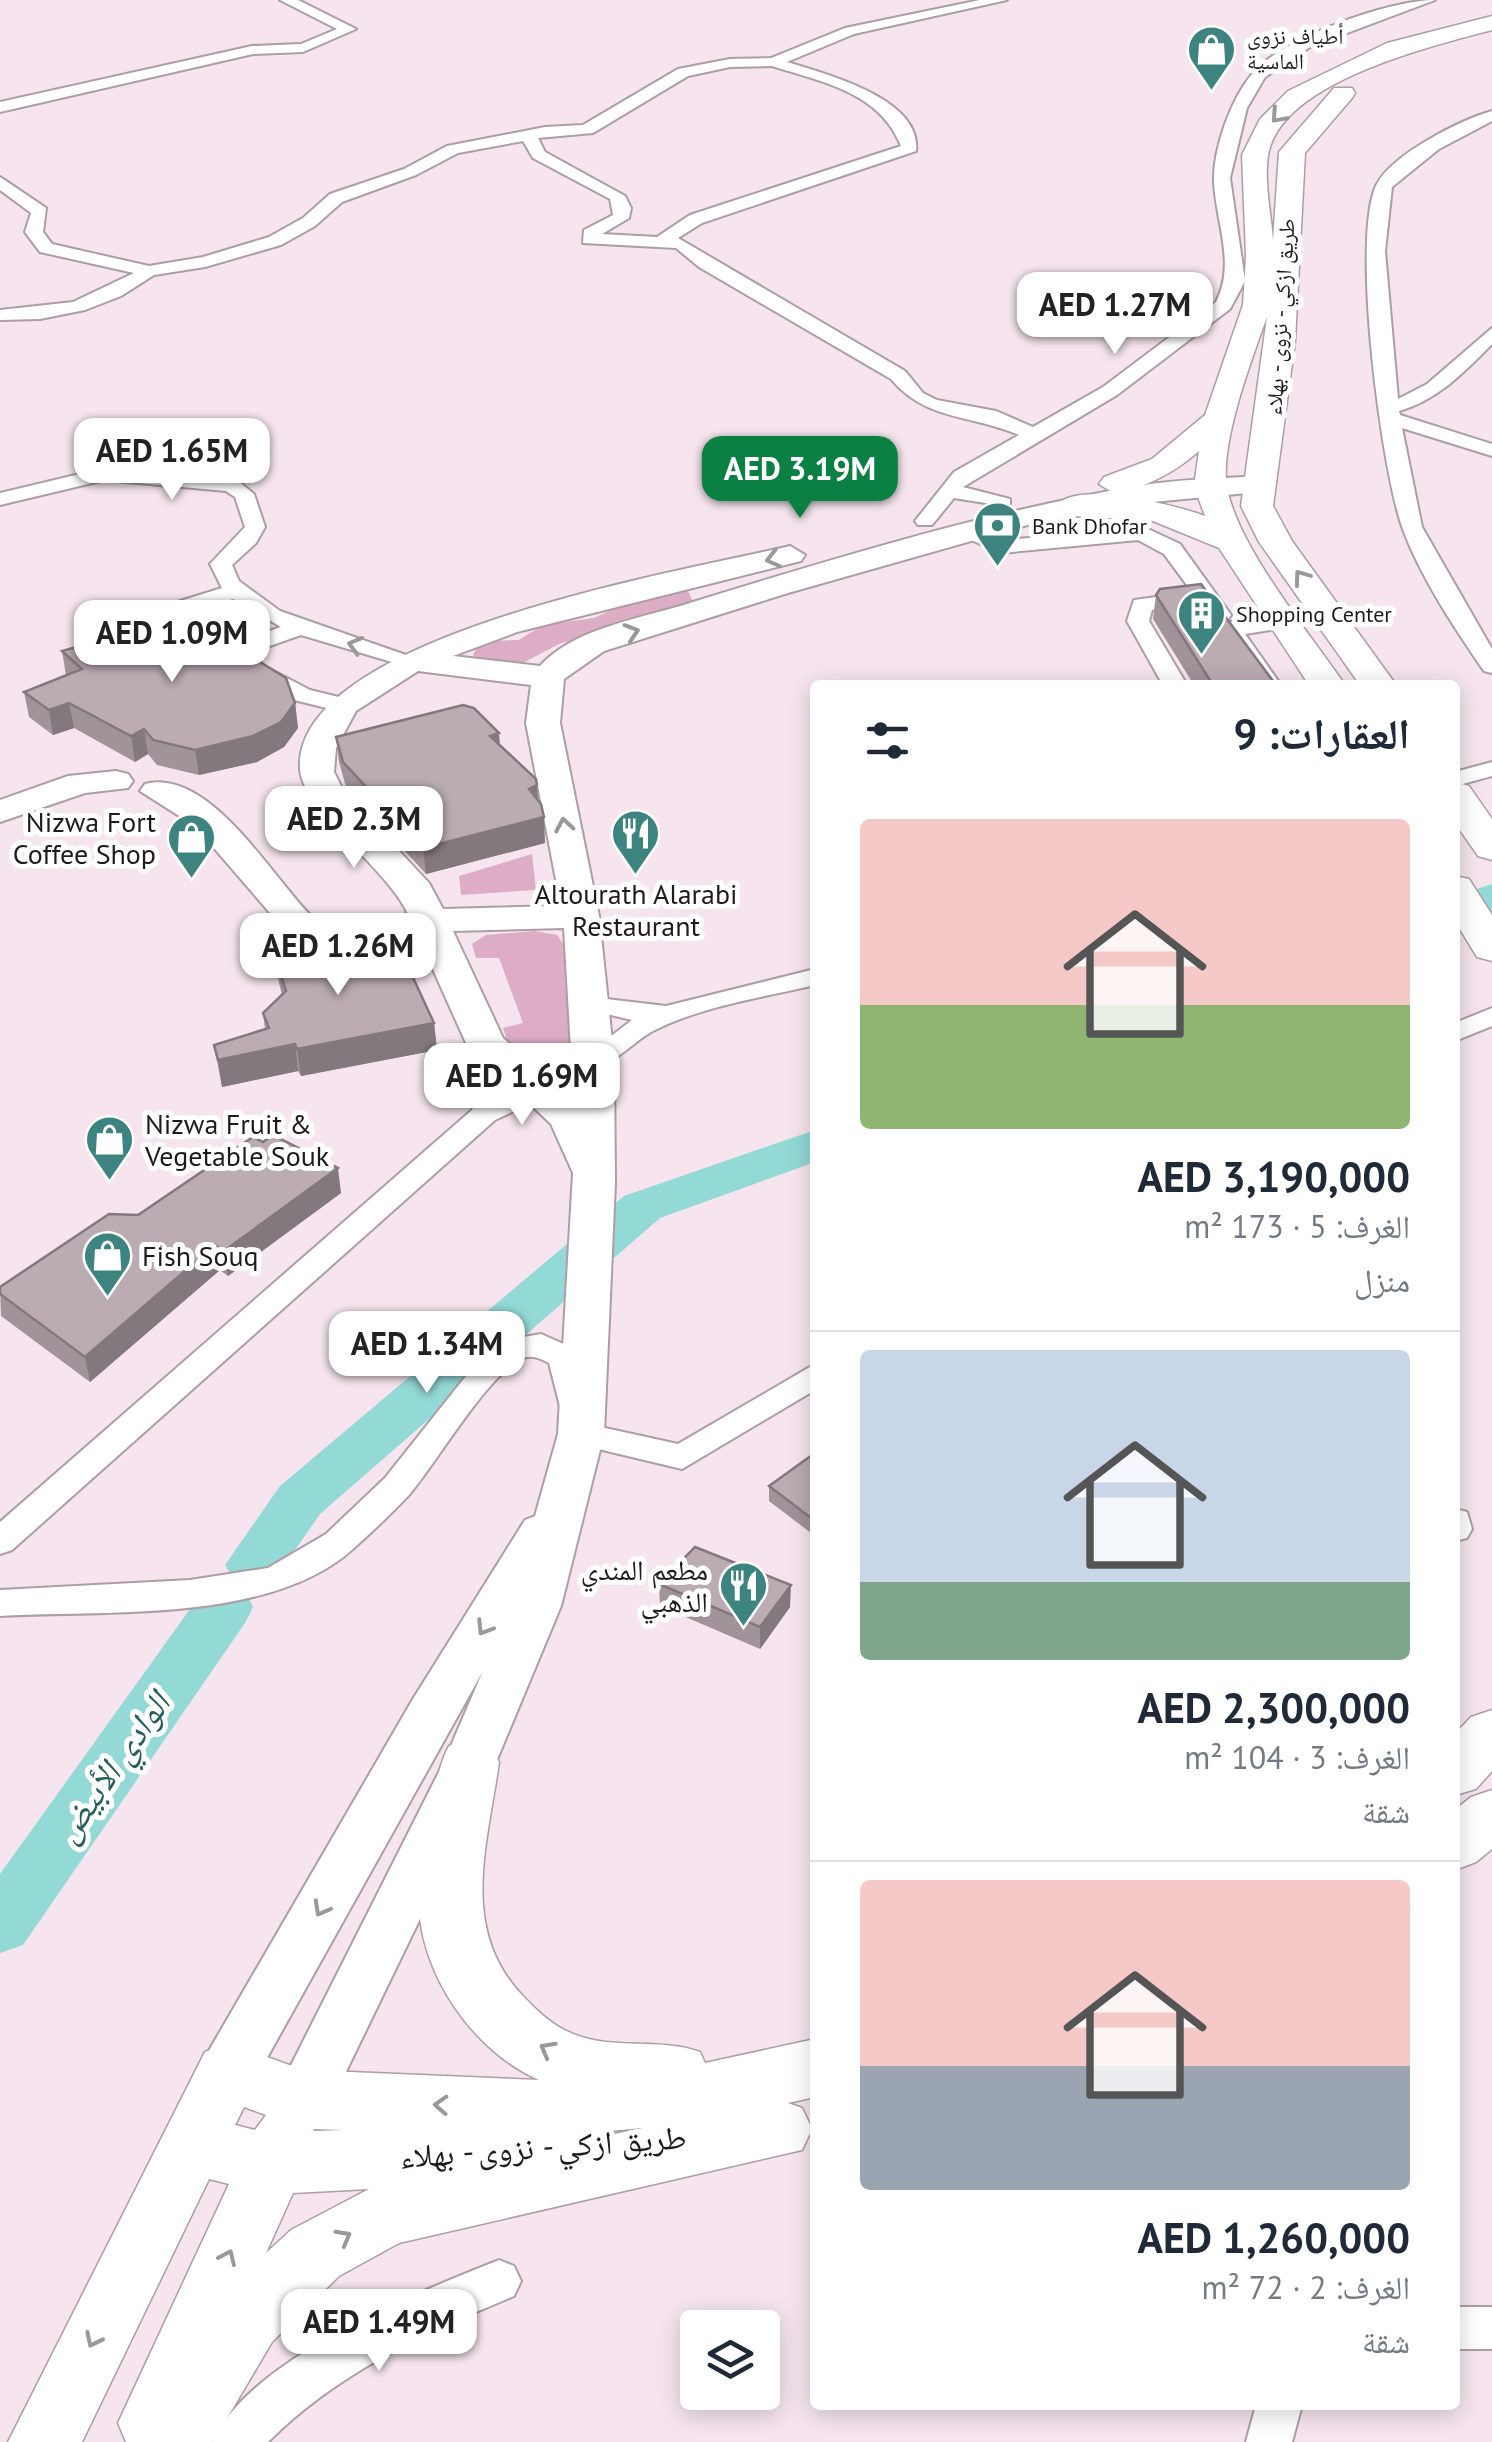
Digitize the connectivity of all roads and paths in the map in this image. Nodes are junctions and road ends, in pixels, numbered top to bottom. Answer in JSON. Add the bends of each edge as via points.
{"nodes":[{"id":1,"x":287,"y":0,"type":"edge"},
{"id":2,"x":1000,"y":0,"type":"edge"},
{"id":3,"x":1428,"y":0,"type":"edge"},
{"id":4,"x":1370,"y":16,"type":"junction"},
{"id":5,"x":1492,"y":20,"type":"edge"},
{"id":6,"x":1492,"y":32,"type":"edge"},
{"id":7,"x":773,"y":62,"type":"junction"},
{"id":8,"x":1324,"y":80,"type":"junction"},
{"id":9,"x":0,"y":107,"type":"edge"},
{"id":10,"x":1492,"y":116,"type":"edge"},
{"id":11,"x":528,"y":135,"type":"junction"},
{"id":12,"x":0,"y":182,"type":"edge"},
{"id":13,"x":663,"y":240,"type":"junction"},
{"id":14,"x":148,"y":271,"type":"junction"},
{"id":15,"x":0,"y":315,"type":"edge"},
{"id":16,"x":1492,"y":334,"type":"edge"},
{"id":17,"x":1391,"y":413,"type":"junction"},
{"id":18,"x":1217,"y":420,"type":"junction"},
{"id":19,"x":1038,"y":436,"type":"junction"},
{"id":20,"x":1492,"y":450,"type":"edge"},
{"id":21,"x":1259,"y":477,"type":"junction"},
{"id":22,"x":1210,"y":479,"type":"junction"},
{"id":23,"x":1115,"y":484,"type":"junction"},
{"id":24,"x":954,"y":490,"type":"junction"},
{"id":25,"x":1,"y":498,"type":"edge"},
{"id":26,"x":1003,"y":503,"type":"junction"},
{"id":27,"x":1073,"y":506,"type":"junction"},
{"id":28,"x":925,"y":521,"type":"junction"},
{"id":29,"x":970,"y":532,"type":"junction"},
{"id":30,"x":1230,"y":541,"type":"junction"},
{"id":31,"x":237,"y":590,"type":"junction"},
{"id":32,"x":1204,"y":597,"type":"junction"},
{"id":33,"x":1288,"y":621,"type":"junction"},
{"id":34,"x":298,"y":629,"type":"junction"},
{"id":35,"x":1230,"y":629,"type":"junction"},
{"id":36,"x":230,"y":653,"type":"junction"},
{"id":37,"x":412,"y":661,"type":"junction"},
{"id":38,"x":1492,"y":666,"type":"edge"},
{"id":39,"x":548,"y":676,"type":"junction"},
{"id":40,"x":1172,"y":680,"type":"edge"},
{"id":41,"x":1266,"y":680,"type":"edge"},
{"id":42,"x":1323,"y":680,"type":"edge"},
{"id":43,"x":1374,"y":680,"type":"edge"},
{"id":44,"x":343,"y":705,"type":"junction"},
{"id":45,"x":1492,"y":768,"type":"edge"},
{"id":46,"x":1460,"y":777,"type":"edge"},
{"id":47,"x":1460,"y":801,"type":"edge"},
{"id":48,"x":0,"y":812,"type":"edge"},
{"id":49,"x":1492,"y":848,"type":"edge"},
{"id":50,"x":1460,"y":896,"type":"edge"},
{"id":51,"x":581,"y":916,"type":"junction"},
{"id":52,"x":430,"y":921,"type":"junction"},
{"id":53,"x":1492,"y":948,"type":"edge"},
{"id":54,"x":810,"y":978,"type":"edge"},
{"id":55,"x":591,"y":1002,"type":"junction"},
{"id":56,"x":670,"y":1013,"type":"junction"},
{"id":57,"x":1492,"y":1016,"type":"edge"},
{"id":58,"x":1460,"y":1031,"type":"edge"},
{"id":59,"x":486,"y":1044,"type":"junction"},
{"id":60,"x":594,"y":1060,"type":"junction"},
{"id":61,"x":536,"y":1090,"type":"junction"},
{"id":62,"x":485,"y":1114,"type":"junction"},
{"id":63,"x":594,"y":1183,"type":"junction"},
{"id":64,"x":810,"y":1378,"type":"edge"},
{"id":65,"x":581,"y":1434,"type":"junction"},
{"id":66,"x":571,"y":1485,"type":"junction"},
{"id":67,"x":0,"y":1541,"type":"edge"},
{"id":68,"x":0,"y":1603,"type":"edge"},
{"id":69,"x":1492,"y":1732,"type":"edge"},
{"id":70,"x":470,"y":1762,"type":"junction"},
{"id":71,"x":1460,"y":1767,"type":"edge"},
{"id":72,"x":1492,"y":1814,"type":"edge"},
{"id":73,"x":1460,"y":1841,"type":"edge"},
{"id":74,"x":810,"y":2065,"type":"edge"},
{"id":75,"x":810,"y":2066,"type":"edge"},
{"id":76,"x":228,"y":2072,"type":"junction"},
{"id":77,"x":303,"y":2099,"type":"junction"},
{"id":78,"x":797,"y":2125,"type":"edge"},
{"id":79,"x":190,"y":2144,"type":"junction"},
{"id":80,"x":271,"y":2164,"type":"junction"},
{"id":81,"x":499,"y":2281,"type":"dead end"},
{"id":82,"x":1460,"y":2328,"type":"edge"},
{"id":83,"x":1492,"y":2328,"type":"edge"},
{"id":84,"x":1278,"y":2410,"type":"edge"},
{"id":85,"x":44,"y":2442,"type":"edge"},
{"id":86,"x":146,"y":2442,"type":"edge"},
{"id":87,"x":172,"y":2442,"type":"edge"},
{"id":88,"x":236,"y":2442,"type":"edge"},
{"id":89,"x":1268,"y":2442,"type":"edge"}],
"edges":[{"from":1,"to":9,"type":"street","via":[[350,29],[303,48],[244,51]]},
{"from":2,"to":7,"type":"street","via":[[850,31]]},
{"from":3,"to":4,"type":"street"},
{"from":4,"to":5,"type":"main road","via":[[1407,25]]},
{"from":4,"to":8,"type":"main road","via":[[1391,37]]},
{"from":4,"to":19,"type":"street","via":[[1284,56],[1259,74],[1239,108],[1222,178],[1236,281],[1224,306]]},
{"from":5,"to":8,"type":"main road","name":"طريق ازكي - نزوى - بهلاء","via":[[1395,48]]},
{"from":6,"to":21,"type":"main road","name":"طريق ازكي - نزوى - بهلاء","via":[[1361,76],[1292,152],[1280,341]]},
{"from":7,"to":11,"type":"street","via":[[684,72],[587,130]]},
{"from":7,"to":13,"type":"street","via":[[874,96],[910,148],[696,219]]},
{"from":8,"to":18,"type":"main road","name":"طريق ازكي - نزوى - بهلاء","one_way":true,"via":[[1269,124],[1255,155],[1256,305]]},
{"from":10,"to":17,"type":"street","via":[[1462,128],[1384,186],[1376,256]]},
{"from":11,"to":13,"type":"street","via":[[539,154],[617,196],[622,218],[589,238]]},
{"from":11,"to":14,"type":"street","via":[[429,158],[410,172],[336,198],[275,241]]},
{"from":12,"to":14,"type":"street","via":[[35,204],[40,212],[34,232],[46,248]]},
{"from":13,"to":19,"type":"street","via":[[680,243],[871,358],[916,397]]},
{"from":14,"to":15,"type":"street","via":[[111,294],[58,313]]},
{"from":16,"to":17,"type":"street","via":[[1434,390]]},
{"from":17,"to":20,"type":"street"},
{"from":17,"to":38,"type":"street","via":[[1413,530]]},
{"from":18,"to":22,"type":"main road","name":"طريق ازكي - نزوى - بهلاء"},
{"from":18,"to":23,"type":"main road","via":[[1163,466]]},
{"from":19,"to":24,"type":"street","via":[[961,476]]},
{"from":21,"to":22,"type":"street"},
{"from":43,"to":21,"type":"main road","name":"طريق ازكي - نزوى - بهلاء","one_way":true,"via":[[1276,542],[1257,506]]},
{"from":22,"to":23,"type":"street"},
{"from":22,"to":27,"type":"street"},
{"from":22,"to":30,"type":"main road","name":"طريق ازكي - نزوى - بهلاء"},
{"from":23,"to":26,"type":"street"},
{"from":24,"to":26,"type":"street"},
{"from":24,"to":28,"type":"street"},
{"from":25,"to":31,"type":"street","via":[[105,474],[230,485],[244,494],[255,527],[220,564]]},
{"from":26,"to":28,"type":"street"},
{"from":27,"to":29,"type":"street"},
{"from":27,"to":30,"type":"main road","via":[[1166,510]]},
{"from":28,"to":37,"type":"street","one_way":true,"via":[[506,625]]},
{"from":29,"to":32,"type":"street","via":[[1001,547],[1141,533],[1172,549]]},
{"from":39,"to":29,"type":"street","one_way":true,"via":[[593,644]]},
{"from":30,"to":33,"type":"main road","name":"طريق ازكي - نزوى - بهلاء"},
{"from":31,"to":34,"type":"street"},
{"from":31,"to":36,"type":"street","via":[[169,612]]},
{"from":32,"to":35,"type":"street"},
{"from":32,"to":40,"type":"street","via":[[1142,606],[1138,622]]},
{"from":33,"to":35,"type":"street"},
{"from":33,"to":42,"type":"main road","name":"طريق ازكي - نزوى - بهلاء"},
{"from":34,"to":36,"type":"street"},
{"from":37,"to":34,"type":"street","one_way":true},
{"from":35,"to":41,"type":"street"},
{"from":36,"to":44,"type":"street","via":[[286,688]]},
{"from":37,"to":39,"type":"street"},
{"from":37,"to":44,"type":"street"},
{"from":51,"to":39,"type":"street","one_way":true,"via":[[543,723]]},
{"from":44,"to":52,"type":"street","via":[[320,748],[317,772],[329,796],[416,891]]},
{"from":45,"to":46,"type":"street"},
{"from":47,"to":49,"type":"main road"},
{"from":48,"to":52,"type":"street","via":[[80,783],[116,781],[112,789],[124,798],[158,791],[192,803],[216,824],[308,934],[358,934]]},
{"from":50,"to":53,"type":"main road"},
{"from":51,"to":52,"type":"street"},
{"from":51,"to":55,"type":"street"},
{"from":52,"to":59,"type":"street"},
{"from":54,"to":56,"type":"street"},
{"from":55,"to":56,"type":"street"},
{"from":55,"to":60,"type":"street"},
{"from":56,"to":60,"type":"street","via":[[616,1039]]},
{"from":57,"to":58,"type":"street"},
{"from":59,"to":61,"type":"street"},
{"from":59,"to":62,"type":"street","via":[[494,1092]]},
{"from":60,"to":61,"type":"street","via":[[574,1078]]},
{"from":60,"to":63,"type":"street"},
{"from":61,"to":62,"type":"street"},
{"from":61,"to":63,"type":"street","via":[[580,1135]]},
{"from":62,"to":67,"type":"street"},
{"from":63,"to":65,"type":"street"},
{"from":64,"to":65,"type":"street","via":[[682,1457]]},
{"from":65,"to":66,"type":"street"},
{"from":65,"to":68,"type":"street","via":[[564,1357],[526,1345],[512,1349],[397,1486],[338,1543],[276,1580]]},
{"from":66,"to":70,"type":"street","via":[[536,1606]]},
{"from":66,"to":76,"type":"street","one_way":true,"via":[[431,1713]]},
{"from":69,"to":71,"type":"main road"},
{"from":74,"to":70,"type":"main road","one_way":true,"via":[[720,2074],[618,2070],[550,2055],[492,2010],[461,1955],[450,1907]]},
{"from":70,"to":77,"type":"street"},
{"from":72,"to":73,"type":"main road"},
{"from":75,"to":77,"type":"main road","name":"طريق ازكي - نزوى - بهلاء","one_way":true,"via":[[695,2094],[538,2109]]},
{"from":76,"to":77,"type":"main road","name":"طريق ازكي - نزوى - بهلاء"},
{"from":76,"to":79,"type":"main road"},
{"from":77,"to":80,"type":"main road"},
{"from":78,"to":80,"type":"main road","name":"طريق ازكي - نزوى - بهلاء","via":[[565,2150]]},
{"from":87,"to":78,"type":"main road","one_way":true,"via":[[247,2318],[314,2254],[386,2214]]},
{"from":79,"to":80,"type":"main road","name":"طريق ازكي - نزوى - بهلاء"},
{"from":79,"to":85,"type":"main road","one_way":true},
{"from":86,"to":80,"type":"main road","one_way":true},
{"from":81,"to":88,"type":"street","via":[[376,2332],[302,2378]]},
{"from":82,"to":83,"type":"street"},
{"from":84,"to":89,"type":"street"}]}
